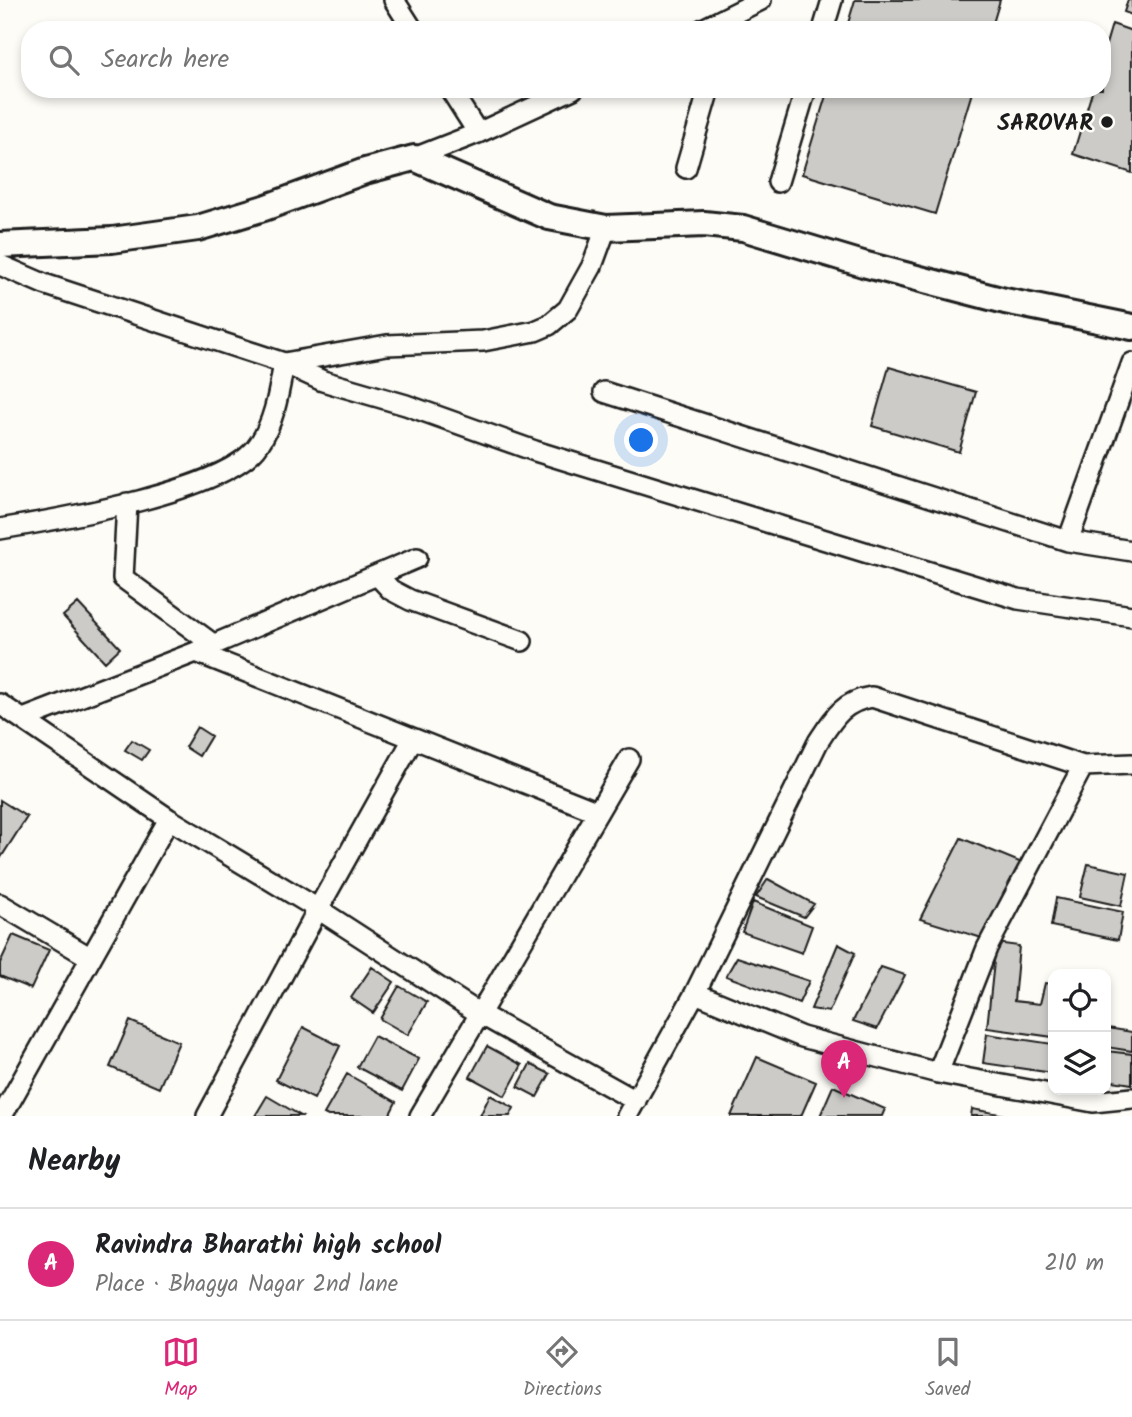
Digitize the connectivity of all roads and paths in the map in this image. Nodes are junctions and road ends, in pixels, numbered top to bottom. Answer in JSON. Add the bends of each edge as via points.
{"nodes":[{"id":1,"x":394,"y":0,"type":"edge"},
{"id":2,"x":761,"y":0,"type":"edge"},
{"id":3,"x":832,"y":0,"type":"edge"},
{"id":4,"x":407,"y":21,"type":"edge"},
{"id":5,"x":732,"y":21,"type":"edge"},
{"id":6,"x":826,"y":21,"type":"edge"},
{"id":7,"x":456,"y":98,"type":"edge"},
{"id":8,"x":554,"y":98,"type":"edge"},
{"id":9,"x":706,"y":98,"type":"edge"},
{"id":10,"x":803,"y":98,"type":"edge"},
{"id":11,"x":478,"y":133,"type":"junction"},
{"id":12,"x":414,"y":158,"type":"junction"},
{"id":13,"x":686,"y":168,"type":"dead end"},
{"id":14,"x":778,"y":183,"type":"dead end"},
{"id":15,"x":606,"y":228,"type":"junction"},
{"id":16,"x":0,"y":245,"type":"edge"},
{"id":17,"x":0,"y":265,"type":"edge"},
{"id":18,"x":1132,"y":327,"type":"edge"},
{"id":19,"x":284,"y":363,"type":"junction"},
{"id":20,"x":1132,"y":363,"type":"edge"},
{"id":21,"x":604,"y":392,"type":"dead end"},
{"id":22,"x":127,"y":503,"type":"junction"},
{"id":23,"x":0,"y":529,"type":"edge"},
{"id":24,"x":1068,"y":541,"type":"junction"},
{"id":25,"x":1132,"y":551,"type":"edge"},
{"id":26,"x":417,"y":558,"type":"dead end"},
{"id":27,"x":377,"y":575,"type":"junction"},
{"id":28,"x":1132,"y":616,"type":"edge"},
{"id":29,"x":522,"y":641,"type":"dead end"},
{"id":30,"x":205,"y":649,"type":"junction"},
{"id":31,"x":0,"y":704,"type":"edge"},
{"id":32,"x":23,"y":719,"type":"junction"},
{"id":33,"x":413,"y":739,"type":"junction"},
{"id":34,"x":629,"y":759,"type":"dead end"},
{"id":35,"x":1132,"y":764,"type":"edge"},
{"id":36,"x":1083,"y":766,"type":"junction"},
{"id":37,"x":597,"y":812,"type":"junction"},
{"id":38,"x":169,"y":819,"type":"junction"},
{"id":39,"x":0,"y":905,"type":"edge"},
{"id":40,"x":318,"y":909,"type":"junction"},
{"id":41,"x":91,"y":958,"type":"junction"},
{"id":42,"x":695,"y":993,"type":"junction"},
{"id":43,"x":480,"y":1014,"type":"junction"},
{"id":44,"x":938,"y":1073,"type":"junction"},
{"id":45,"x":1132,"y":1098,"type":"edge"},
{"id":46,"x":631,"y":1108,"type":"edge"},
{"id":47,"x":1091,"y":1109,"type":"edge"},
{"id":48,"x":2,"y":1116,"type":"edge"},
{"id":49,"x":207,"y":1116,"type":"edge"},
{"id":50,"x":420,"y":1116,"type":"edge"}],
"edges":[{"from":1,"to":4,"type":"street"},
{"from":2,"to":5,"type":"street"},
{"from":3,"to":6,"type":"street"},
{"from":7,"to":11,"type":"street"},
{"from":8,"to":11,"type":"street"},
{"from":9,"to":13,"type":"street"},
{"from":10,"to":14,"type":"street"},
{"from":11,"to":12,"type":"street"},
{"from":12,"to":15,"type":"street","via":[[549,216]]},
{"from":12,"to":16,"type":"street","via":[[198,228],[112,240]]},
{"from":15,"to":18,"type":"street","via":[[704,224],[743,228],[1005,302]]},
{"from":15,"to":19,"type":"street","via":[[568,309],[535,331],[483,341],[387,345]]},
{"from":17,"to":19,"type":"street","via":[[44,284]]},
{"from":19,"to":22,"type":"street","via":[[275,409],[259,445],[244,461],[190,486]]},
{"from":19,"to":28,"type":"street","via":[[323,381],[535,451],[1018,599]]},
{"from":20,"to":24,"type":"street"},
{"from":21,"to":24,"type":"street"},
{"from":22,"to":23,"type":"street"},
{"from":22,"to":30,"type":"street","via":[[123,578]]},
{"from":24,"to":25,"type":"street"},
{"from":26,"to":27,"type":"street"},
{"from":27,"to":29,"type":"street","via":[[391,590],[410,600]]},
{"from":27,"to":30,"type":"street"},
{"from":30,"to":32,"type":"street"},
{"from":30,"to":33,"type":"street"},
{"from":31,"to":32,"type":"street"},
{"from":32,"to":38,"type":"street"},
{"from":33,"to":37,"type":"street"},
{"from":33,"to":40,"type":"street"},
{"from":34,"to":37,"type":"street"},
{"from":35,"to":36,"type":"street"},
{"from":36,"to":42,"type":"street","via":[[872,697],[846,705],[818,742]]},
{"from":36,"to":44,"type":"street","via":[[987,948]]},
{"from":37,"to":43,"type":"street"},
{"from":38,"to":40,"type":"street"},
{"from":38,"to":41,"type":"street"},
{"from":39,"to":41,"type":"street"},
{"from":40,"to":43,"type":"street"},
{"from":40,"to":49,"type":"street"},
{"from":41,"to":48,"type":"street"},
{"from":42,"to":44,"type":"street","via":[[802,1037]]},
{"from":42,"to":46,"type":"street"},
{"from":43,"to":46,"type":"street"},
{"from":43,"to":50,"type":"street"},
{"from":44,"to":47,"type":"street"},
{"from":45,"to":47,"type":"street"}]}
